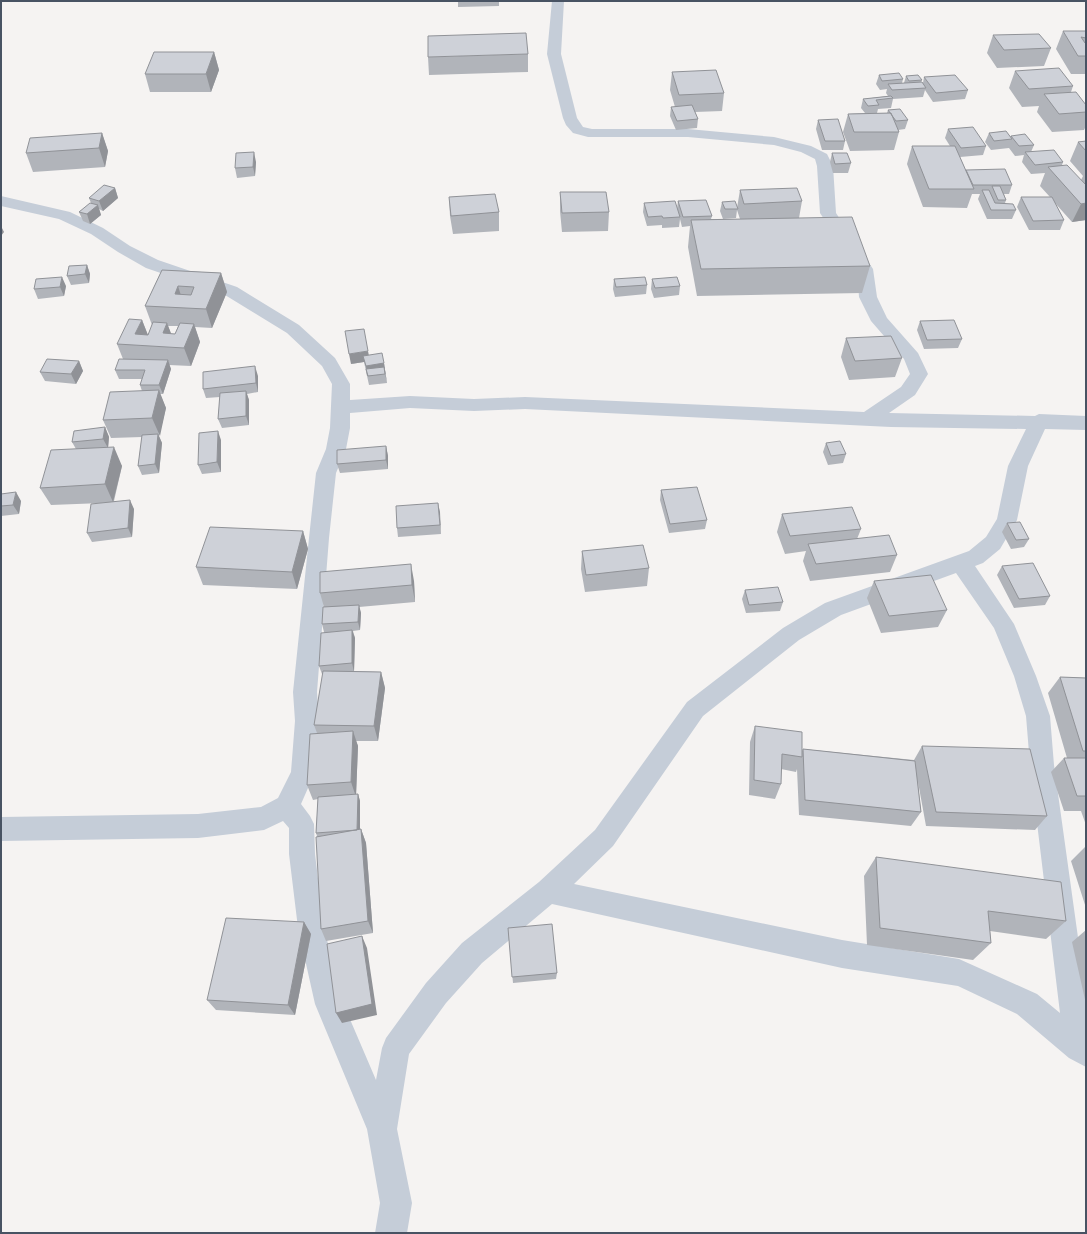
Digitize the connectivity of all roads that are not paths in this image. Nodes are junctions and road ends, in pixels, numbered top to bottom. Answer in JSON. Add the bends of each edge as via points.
{"nodes":[{"id":1,"x":558,"y":1,"type":"edge"},
{"id":2,"x":1,"y":201,"type":"edge"},
{"id":3,"x":340,"y":407,"type":"junction"},
{"id":4,"x":867,"y":419,"type":"junction"},
{"id":5,"x":1039,"y":421,"type":"junction"},
{"id":6,"x":1086,"y":423,"type":"edge"},
{"id":7,"x":961,"y":563,"type":"junction"},
{"id":8,"x":287,"y":806,"type":"junction"},
{"id":9,"x":1,"y":829,"type":"edge"},
{"id":10,"x":548,"y":891,"type":"junction"},
{"id":11,"x":1083,"y":1051,"type":"edge"},
{"id":12,"x":382,"y":1129,"type":"junction"},
{"id":13,"x":391,"y":1233,"type":"edge"}],
"edges":[{"from":1,"to":4,"type":"street","via":[[554,54],[570,118],[578,130],[592,133],[688,133],[774,142],[806,149],[822,157],[825,166],[828,213],[865,268],[868,298],[880,321],[912,357],[918,374],[908,391]]},
{"from":2,"to":3,"type":"street","via":[[64,215],[81,222],[152,264],[231,291],[258,307],[293,329],[329,362],[341,384]]},
{"from":3,"to":4,"type":"street","via":[[410,402],[474,405],[525,403]]},
{"from":3,"to":8,"type":"street","via":[[336,449],[326,473],[305,692],[307,721],[303,772]]},
{"from":4,"to":5,"type":"street"},
{"from":5,"to":6,"type":"street"},
{"from":5,"to":7,"type":"street","via":[[1018,466],[1007,520],[993,543],[976,557]]},
{"from":7,"to":10,"type":"street","via":[[833,609],[791,634],[695,709],[604,838]]},
{"from":7,"to":11,"type":"street","via":[[1003,624],[1026,676],[1038,716],[1042,766]]},
{"from":8,"to":9,"type":"street","via":[[264,818],[198,826]]},
{"from":8,"to":12,"type":"street","via":[[301,824],[311,928],[329,1004]]},
{"from":10,"to":11,"type":"street","via":[[842,954],[960,973],[1027,1004]]},
{"from":10,"to":12,"type":"street","via":[[472,953],[436,993],[396,1048]]},
{"from":12,"to":13,"type":"street","via":[[396,1203]]}]}
